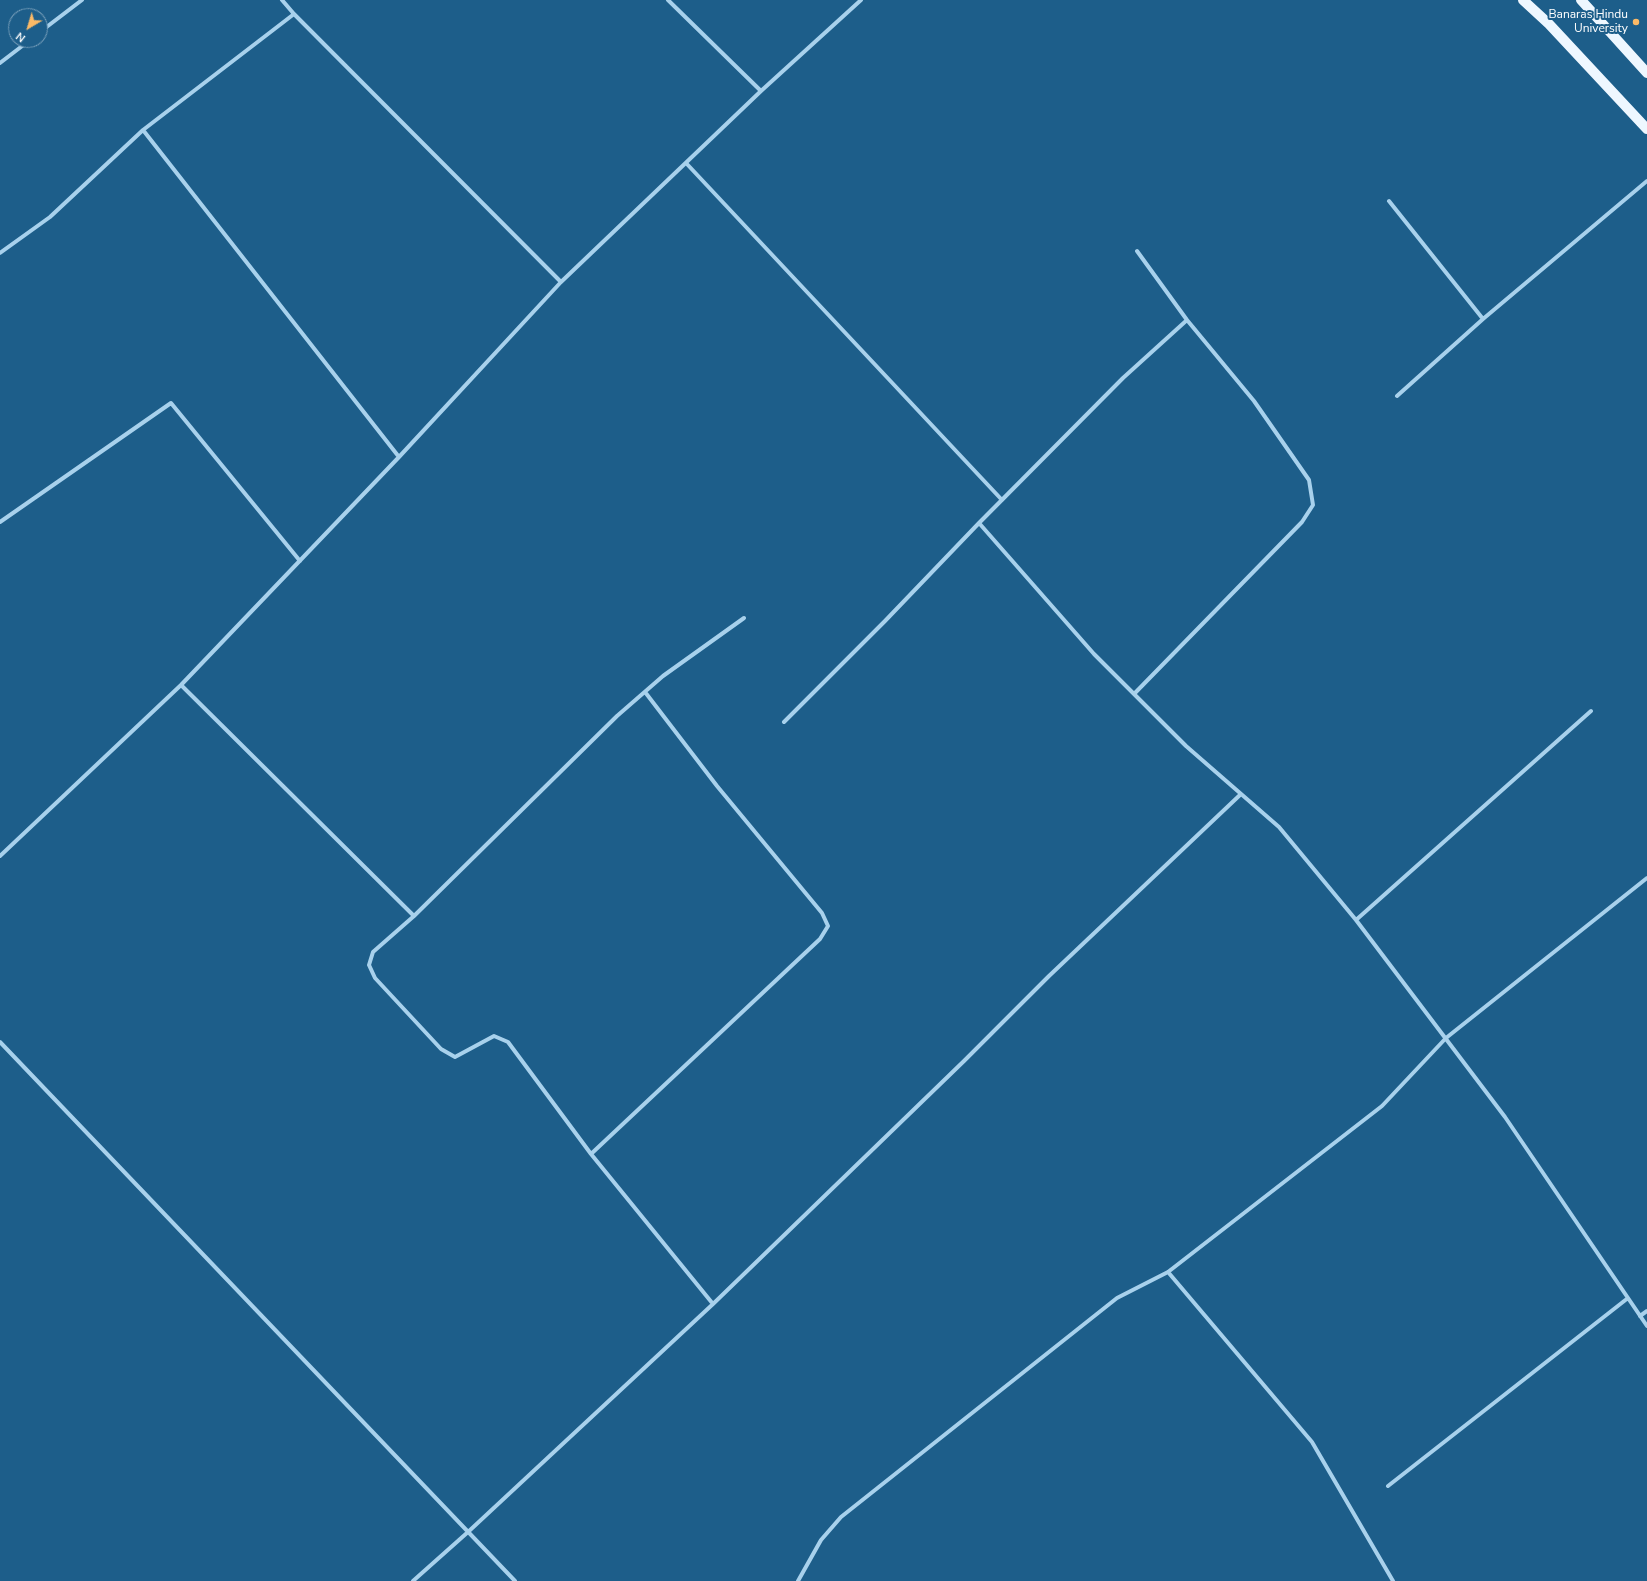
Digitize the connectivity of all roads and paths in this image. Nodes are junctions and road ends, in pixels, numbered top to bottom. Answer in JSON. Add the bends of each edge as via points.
{"nodes":[{"id":1,"x":82,"y":0,"type":"edge"},
{"id":2,"x":282,"y":0,"type":"edge"},
{"id":3,"x":668,"y":0,"type":"edge"},
{"id":4,"x":861,"y":0,"type":"edge"},
{"id":5,"x":1523,"y":0,"type":"edge"},
{"id":6,"x":1581,"y":0,"type":"edge"},
{"id":7,"x":294,"y":14,"type":"junction"},
{"id":8,"x":48,"y":26,"type":"edge"},
{"id":9,"x":20,"y":48,"type":"edge"},
{"id":10,"x":0,"y":63,"type":"edge"},
{"id":11,"x":1647,"y":73,"type":"edge"},
{"id":12,"x":761,"y":91,"type":"junction"},
{"id":13,"x":1647,"y":129,"type":"edge"},
{"id":14,"x":143,"y":130,"type":"junction"},
{"id":15,"x":686,"y":163,"type":"junction"},
{"id":16,"x":1647,"y":181,"type":"edge"},
{"id":17,"x":1389,"y":201,"type":"dead end"},
{"id":18,"x":1137,"y":251,"type":"dead end"},
{"id":19,"x":0,"y":253,"type":"edge"},
{"id":20,"x":561,"y":282,"type":"junction"},
{"id":21,"x":1483,"y":319,"type":"junction"},
{"id":22,"x":1187,"y":320,"type":"junction"},
{"id":23,"x":1397,"y":396,"type":"dead end"},
{"id":24,"x":399,"y":457,"type":"junction"},
{"id":25,"x":1002,"y":500,"type":"junction"},
{"id":26,"x":0,"y":522,"type":"edge"},
{"id":27,"x":979,"y":523,"type":"junction"},
{"id":28,"x":300,"y":561,"type":"junction"},
{"id":29,"x":744,"y":618,"type":"dead end"},
{"id":30,"x":181,"y":684,"type":"junction"},
{"id":31,"x":645,"y":692,"type":"junction"},
{"id":32,"x":1134,"y":694,"type":"junction"},
{"id":33,"x":1592,"y":711,"type":"dead end"},
{"id":34,"x":784,"y":722,"type":"dead end"},
{"id":35,"x":1241,"y":794,"type":"junction"},
{"id":36,"x":0,"y":856,"type":"edge"},
{"id":37,"x":1647,"y":878,"type":"edge"},
{"id":38,"x":414,"y":916,"type":"junction"},
{"id":39,"x":1356,"y":920,"type":"junction"},
{"id":40,"x":1446,"y":1038,"type":"junction"},
{"id":41,"x":0,"y":1042,"type":"edge"},
{"id":42,"x":591,"y":1154,"type":"junction"},
{"id":43,"x":1168,"y":1272,"type":"junction"},
{"id":44,"x":1628,"y":1298,"type":"junction"},
{"id":45,"x":713,"y":1304,"type":"junction"},
{"id":46,"x":1647,"y":1311,"type":"edge"},
{"id":47,"x":1640,"y":1316,"type":"junction"},
{"id":48,"x":1647,"y":1326,"type":"edge"},
{"id":49,"x":1388,"y":1486,"type":"dead end"},
{"id":50,"x":468,"y":1532,"type":"junction"},
{"id":51,"x":413,"y":1581,"type":"edge"},
{"id":52,"x":515,"y":1581,"type":"edge"},
{"id":53,"x":798,"y":1581,"type":"edge"},
{"id":54,"x":1393,"y":1581,"type":"edge"}],
"edges":[{"from":1,"to":8,"type":"street"},
{"from":2,"to":7,"type":"street"},
{"from":3,"to":12,"type":"street"},
{"from":4,"to":12,"type":"street"},
{"from":5,"to":13,"type":"main road","via":[[1549,24]]},
{"from":6,"to":11,"type":"main road"},
{"from":7,"to":14,"type":"street"},
{"from":7,"to":20,"type":"street"},
{"from":9,"to":10,"type":"street"},
{"from":12,"to":15,"type":"street"},
{"from":14,"to":19,"type":"street","via":[[50,217]]},
{"from":14,"to":24,"type":"street"},
{"from":15,"to":20,"type":"street"},
{"from":15,"to":25,"type":"street"},
{"from":16,"to":21,"type":"street"},
{"from":17,"to":21,"type":"street"},
{"from":18,"to":22,"type":"street"},
{"from":20,"to":24,"type":"street"},
{"from":21,"to":23,"type":"street"},
{"from":22,"to":25,"type":"street","via":[[1123,378]]},
{"from":22,"to":32,"type":"street","via":[[1254,401],[1309,480],[1313,505],[1302,522]]},
{"from":24,"to":28,"type":"street"},
{"from":25,"to":27,"type":"street"},
{"from":26,"to":28,"type":"street","via":[[171,403]]},
{"from":27,"to":32,"type":"street","via":[[1094,654]]},
{"from":27,"to":34,"type":"street"},
{"from":28,"to":30,"type":"street"},
{"from":29,"to":31,"type":"street","via":[[663,676]]},
{"from":30,"to":36,"type":"street"},
{"from":30,"to":38,"type":"street"},
{"from":31,"to":38,"type":"street","via":[[617,716]]},
{"from":31,"to":42,"type":"street","via":[[717,786],[822,913],[828,926],[820,939]]},
{"from":32,"to":35,"type":"street","via":[[1186,746]]},
{"from":33,"to":39,"type":"street"},
{"from":35,"to":39,"type":"street","via":[[1279,828]]},
{"from":35,"to":45,"type":"street","via":[[1049,976],[959,1067]]},
{"from":37,"to":40,"type":"street"},
{"from":38,"to":42,"type":"street","via":[[373,952],[369,965],[374,978],[441,1049],[455,1057],[494,1036],[508,1042]]},
{"from":39,"to":40,"type":"street"},
{"from":40,"to":43,"type":"street","via":[[1382,1106]]},
{"from":40,"to":44,"type":"street","via":[[1505,1117]]},
{"from":41,"to":50,"type":"street"},
{"from":42,"to":45,"type":"street"},
{"from":43,"to":53,"type":"street","via":[[1117,1298],[840,1517],[821,1540]]},
{"from":43,"to":54,"type":"street","via":[[1312,1442]]},
{"from":44,"to":47,"type":"street"},
{"from":44,"to":49,"type":"street"},
{"from":45,"to":50,"type":"street"},
{"from":46,"to":47,"type":"street"},
{"from":47,"to":48,"type":"street"},
{"from":50,"to":51,"type":"street"},
{"from":50,"to":52,"type":"street"}]}
